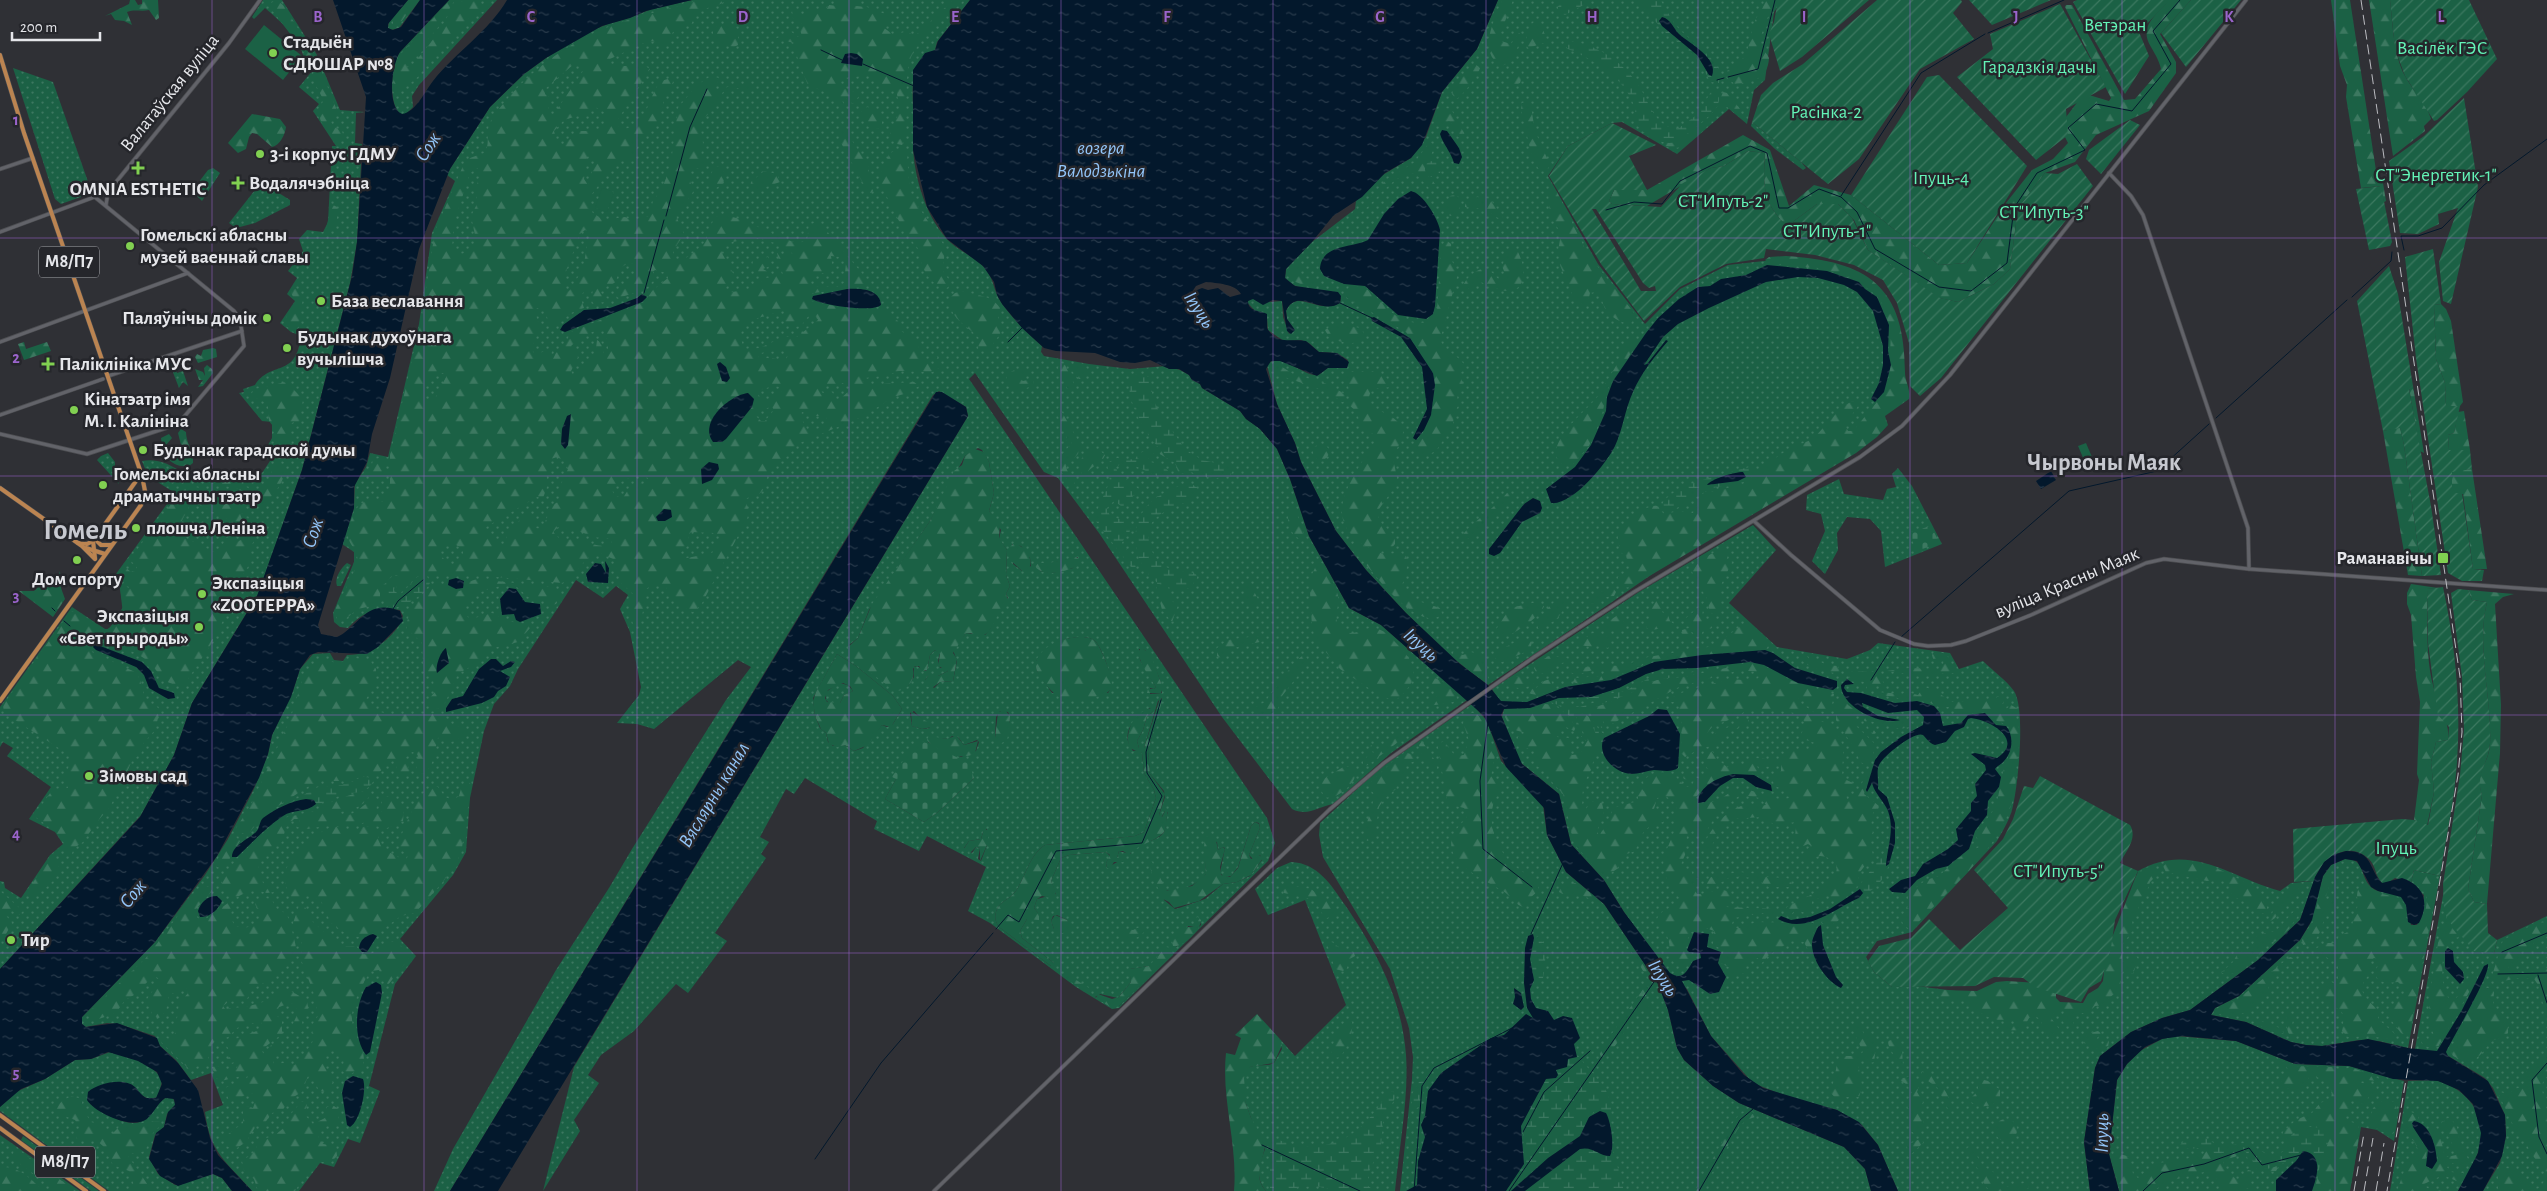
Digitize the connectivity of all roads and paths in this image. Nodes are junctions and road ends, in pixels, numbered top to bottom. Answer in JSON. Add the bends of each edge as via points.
{"nodes":[{"id":1,"x":260,"y":0,"type":"edge"},
{"id":2,"x":2246,"y":0,"type":"edge"},
{"id":3,"x":0,"y":56,"type":"edge"},
{"id":4,"x":1,"y":64,"type":"edge"},
{"id":5,"x":33,"y":158,"type":"junction"},
{"id":6,"x":0,"y":169,"type":"edge"},
{"id":7,"x":2109,"y":173,"type":"junction"},
{"id":8,"x":109,"y":191,"type":"junction"},
{"id":9,"x":96,"y":198,"type":"junction"},
{"id":10,"x":106,"y":206,"type":"junction"},
{"id":11,"x":52,"y":213,"type":"junction"},
{"id":12,"x":0,"y":232,"type":"edge"},
{"id":13,"x":188,"y":273,"type":"junction"},
{"id":14,"x":85,"y":312,"type":"junction"},
{"id":15,"x":242,"y":331,"type":"junction"},
{"id":16,"x":0,"y":342,"type":"edge"},
{"id":17,"x":108,"y":376,"type":"junction"},
{"id":18,"x":103,"y":379,"type":"dead end"},
{"id":19,"x":0,"y":415,"type":"edge"},
{"id":20,"x":0,"y":434,"type":"edge"},
{"id":21,"x":130,"y":441,"type":"junction"},
{"id":22,"x":138,"y":466,"type":"junction"},
{"id":23,"x":132,"y":487,"type":"junction"},
{"id":24,"x":0,"y":488,"type":"edge"},
{"id":25,"x":145,"y":491,"type":"junction"},
{"id":26,"x":1754,"y":521,"type":"junction"},
{"id":27,"x":98,"y":533,"type":"junction"},
{"id":28,"x":93,"y":540,"type":"junction"},
{"id":29,"x":74,"y":541,"type":"junction"},
{"id":30,"x":112,"y":543,"type":"junction"},
{"id":31,"x":82,"y":546,"type":"junction"},
{"id":32,"x":94,"y":552,"type":"junction"},
{"id":33,"x":104,"y":554,"type":"junction"},
{"id":34,"x":95,"y":559,"type":"junction"},
{"id":35,"x":96,"y":565,"type":"junction"},
{"id":36,"x":2249,"y":569,"type":"junction"},
{"id":37,"x":2547,"y":590,"type":"edge"},
{"id":38,"x":0,"y":701,"type":"edge"},
{"id":39,"x":0,"y":1115,"type":"edge"},
{"id":40,"x":0,"y":1128,"type":"edge"},
{"id":41,"x":86,"y":1191,"type":"edge"},
{"id":42,"x":104,"y":1191,"type":"edge"},
{"id":43,"x":934,"y":1191,"type":"edge"}],
"edges":[{"from":1,"to":8,"type":"street","name":"Валатаўская вуліца"},
{"from":2,"to":7,"type":"street"},
{"from":3,"to":4,"type":"main road","number":"М8/П7"},
{"from":4,"to":5,"type":"main road","number":"М8/П7"},
{"from":5,"to":6,"type":"street"},
{"from":5,"to":11,"type":"main road","number":"М8/П7"},
{"from":7,"to":26,"type":"street","via":[[1918,411],[1874,448]]},
{"from":7,"to":36,"type":"street","via":[[2143,214],[2248,528]]},
{"from":8,"to":9,"type":"street","name":"Валатаўская вуліца"},
{"from":8,"to":10,"type":"street"},
{"from":9,"to":10,"type":"street"},
{"from":9,"to":11,"type":"street","name":"Валатаўская вуліца"},
{"from":10,"to":13,"type":"street"},
{"from":11,"to":12,"type":"street","name":"Валатаўская вуліца"},
{"from":11,"to":14,"type":"main road","number":"М8/П7"},
{"from":13,"to":14,"type":"street"},
{"from":13,"to":15,"type":"street","via":[[237,314]]},
{"from":14,"to":16,"type":"street"},
{"from":14,"to":17,"type":"main road","number":"М8/П7"},
{"from":15,"to":17,"type":"street"},
{"from":15,"to":21,"type":"street","via":[[242,349],[181,422]]},
{"from":17,"to":21,"type":"main road","number":"М8/П7"},
{"from":18,"to":19,"type":"street"},
{"from":20,"to":21,"type":"street","via":[[87,454]]},
{"from":21,"to":22,"type":"main road","number":"М8/П7"},
{"from":22,"to":23,"type":"main road","via":[[139,476]]},
{"from":22,"to":25,"type":"main road","number":"М8/П7"},
{"from":23,"to":25,"type":"main road","via":[[141,486]]},
{"from":23,"to":27,"type":"main road"},
{"from":24,"to":29,"type":"main road"},
{"from":25,"to":30,"type":"main road","via":[[141,505]]},
{"from":26,"to":36,"type":"street","name":"вуліца Красны Маяк","via":[[1863,618],[1880,630],[1914,644],[1928,646],[1966,641],[2155,560]]},
{"from":26,"to":43,"type":"street","via":[[1634,592],[1512,671],[1384,763],[1329,810]]},
{"from":27,"to":28,"type":"main road"},
{"from":27,"to":30,"type":"main road","via":[[97,540],[101,545],[106,547]]},
{"from":28,"to":29,"type":"main road","via":[[84,544]]},
{"from":28,"to":32,"type":"main road"},
{"from":29,"to":31,"type":"main road"},
{"from":30,"to":33,"type":"main road"},
{"from":31,"to":32,"type":"main road"},
{"from":31,"to":34,"type":"main road"},
{"from":32,"to":33,"type":"main road"},
{"from":32,"to":34,"type":"main road"},
{"from":33,"to":35,"type":"main road"},
{"from":34,"to":35,"type":"main road"},
{"from":35,"to":38,"type":"main road"},
{"from":36,"to":37,"type":"street","name":"вуліца Красны Маяк"},
{"from":39,"to":42,"type":"main road","number":"М8/П7"},
{"from":40,"to":41,"type":"main road","number":"М8/П7"}]}
